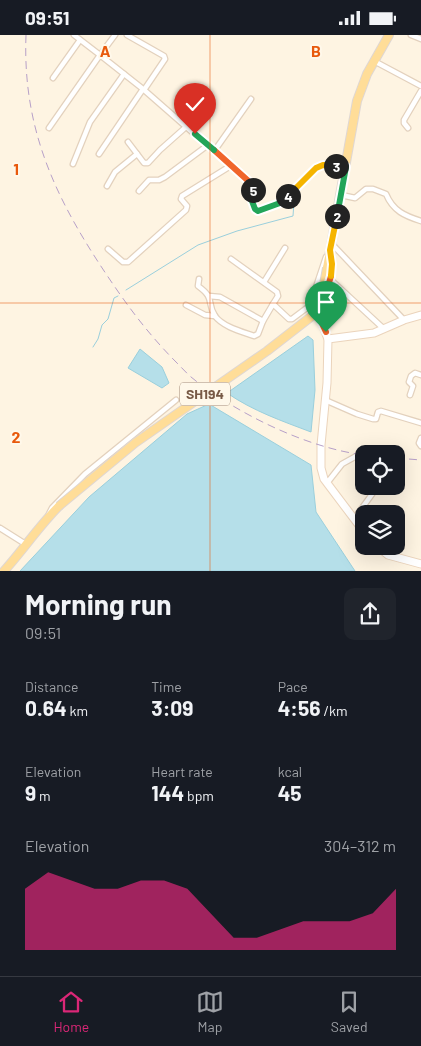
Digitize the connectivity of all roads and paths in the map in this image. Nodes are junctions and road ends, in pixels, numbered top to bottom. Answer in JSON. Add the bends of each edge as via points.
{"nodes":[{"id":1,"x":74,"y":35,"type":"edge"},
{"id":2,"x":115,"y":35,"type":"edge"},
{"id":3,"x":127,"y":35,"type":"edge"},
{"id":4,"x":389,"y":35,"type":"edge"},
{"id":5,"x":411,"y":35,"type":"edge"},
{"id":6,"x":421,"y":39,"type":"edge"},
{"id":7,"x":80,"y":40,"type":"junction"},
{"id":8,"x":100,"y":55,"type":"junction"},
{"id":9,"x":374,"y":61,"type":"junction"},
{"id":10,"x":124,"y":74,"type":"junction"},
{"id":11,"x":52,"y":78,"type":"dead end"},
{"id":12,"x":421,"y":86,"type":"edge"},
{"id":13,"x":144,"y":90,"type":"junction"},
{"id":14,"x":421,"y":91,"type":"edge"},
{"id":15,"x":251,"y":99,"type":"dead end"},
{"id":16,"x":187,"y":127,"type":"junction"},
{"id":17,"x":49,"y":128,"type":"dead end"},
{"id":18,"x":408,"y":128,"type":"dead end"},
{"id":19,"x":128,"y":142,"type":"dead end"},
{"id":20,"x":208,"y":145,"type":"junction"},
{"id":21,"x":215,"y":150,"type":"junction"},
{"id":22,"x":99,"y":153,"type":"dead end"},
{"id":23,"x":136,"y":154,"type":"junction"},
{"id":24,"x":73,"y":164,"type":"dead end"},
{"id":25,"x":232,"y":165,"type":"junction"},
{"id":26,"x":346,"y":167,"type":"junction"},
{"id":27,"x":106,"y":186,"type":"dead end"},
{"id":28,"x":138,"y":191,"type":"dead end"},
{"id":29,"x":341,"y":195,"type":"junction"},
{"id":30,"x":421,"y":221,"type":"edge"},
{"id":31,"x":331,"y":247,"type":"junction"},
{"id":32,"x":285,"y":248,"type":"dead end"},
{"id":33,"x":108,"y":249,"type":"dead end"},
{"id":34,"x":231,"y":259,"type":"dead end"},
{"id":35,"x":199,"y":279,"type":"dead end"},
{"id":36,"x":330,"y":279,"type":"junction"},
{"id":37,"x":264,"y":282,"type":"junction"},
{"id":38,"x":209,"y":296,"type":"junction"},
{"id":39,"x":273,"y":304,"type":"junction"},
{"id":40,"x":186,"y":305,"type":"dead end"},
{"id":41,"x":421,"y":315,"type":"edge"},
{"id":42,"x":215,"y":316,"type":"junction"},
{"id":43,"x":404,"y":320,"type":"junction"},
{"id":44,"x":263,"y":321,"type":"junction"},
{"id":45,"x":384,"y":329,"type":"junction"},
{"id":46,"x":328,"y":339,"type":"junction"},
{"id":47,"x":421,"y":375,"type":"edge"},
{"id":48,"x":410,"y":395,"type":"dead end"},
{"id":49,"x":176,"y":400,"type":"dead end"},
{"id":50,"x":325,"y":400,"type":"junction"},
{"id":51,"x":421,"y":423,"type":"edge"},
{"id":52,"x":421,"y":438,"type":"edge"},
{"id":53,"x":421,"y":446,"type":"edge"},
{"id":54,"x":355,"y":457,"type":"edge"},
{"id":55,"x":327,"y":483,"type":"junction"},
{"id":56,"x":371,"y":495,"type":"edge"},
{"id":57,"x":48,"y":517,"type":"junction"},
{"id":58,"x":353,"y":520,"type":"joint"},
{"id":59,"x":0,"y":528,"type":"edge"},
{"id":60,"x":27,"y":545,"type":"junction"},
{"id":61,"x":388,"y":555,"type":"edge"},
{"id":62,"x":421,"y":564,"type":"edge"},
{"id":63,"x":4,"y":571,"type":"edge"}],
"edges":[{"from":1,"to":7,"type":"street"},
{"from":2,"to":8,"type":"street"},
{"from":3,"to":13,"type":"street","via":[[165,59]]},
{"from":4,"to":9,"type":"main road","number":"SH194"},
{"from":5,"to":6,"type":"street"},
{"from":7,"to":8,"type":"street"},
{"from":7,"to":11,"type":"street"},
{"from":8,"to":10,"type":"street"},
{"from":8,"to":17,"type":"street"},
{"from":9,"to":12,"type":"street"},
{"from":9,"to":26,"type":"main road","number":"SH194","via":[[358,101]]},
{"from":10,"to":13,"type":"street"},
{"from":10,"to":24,"type":"street","via":[[90,122]]},
{"from":13,"to":16,"type":"street"},
{"from":13,"to":22,"type":"street"},
{"from":14,"to":18,"type":"street","via":[[404,120]]},
{"from":15,"to":21,"type":"street"},
{"from":16,"to":20,"type":"street"},
{"from":16,"to":23,"type":"street","via":[[148,163]]},
{"from":19,"to":23,"type":"street"},
{"from":20,"to":21,"type":"street"},
{"from":20,"to":28,"type":"street","via":[[165,177],[149,180]]},
{"from":21,"to":25,"type":"street"},
{"from":23,"to":27,"type":"street","via":[[115,172]]},
{"from":25,"to":26,"type":"street","via":[[255,187],[249,193],[258,211],[284,200],[319,166]]},
{"from":25,"to":33,"type":"street","via":[[182,196],[186,210],[128,262],[123,262]]},
{"from":26,"to":29,"type":"main road","number":"SH194"},
{"from":29,"to":30,"type":"street","via":[[354,198],[366,189],[374,189],[386,194],[397,211]]},
{"from":29,"to":31,"type":"main road","number":"SH194"},
{"from":31,"to":36,"type":"street"},
{"from":31,"to":39,"type":"street","via":[[308,307],[290,319]]},
{"from":31,"to":43,"type":"street"},
{"from":31,"to":57,"type":"main road","number":"SH194","bridge":true,"via":[[321,301],[312,315],[267,351],[135,443]]},
{"from":32,"to":37,"type":"street"},
{"from":34,"to":37,"type":"street"},
{"from":35,"to":38,"type":"street","via":[[198,286]]},
{"from":36,"to":45,"type":"street"},
{"from":36,"to":46,"type":"street","via":[[319,317]]},
{"from":37,"to":39,"type":"street","via":[[278,293]]},
{"from":38,"to":42,"type":"street"},
{"from":38,"to":44,"type":"street","via":[[220,297]]},
{"from":39,"to":44,"type":"street"},
{"from":40,"to":42,"type":"street","via":[[205,315]]},
{"from":41,"to":43,"type":"street"},
{"from":42,"to":44,"type":"street","via":[[254,336]]},
{"from":43,"to":45,"type":"street"},
{"from":45,"to":46,"type":"street"},
{"from":46,"to":50,"type":"street"},
{"from":47,"to":48,"type":"street","via":[[410,375],[409,382],[413,386]]},
{"from":49,"to":57,"type":"street","via":[[85,474],[52,508]]},
{"from":50,"to":51,"type":"street","via":[[373,419],[381,411]]},
{"from":50,"to":55,"type":"street","via":[[321,468]]},
{"from":52,"to":53,"type":"street"},
{"from":54,"to":55,"type":"street","via":[[342,464]]},
{"from":55,"to":58,"type":"street"},
{"from":56,"to":58,"type":"street"},
{"from":57,"to":60,"type":"main road","number":"SH194"},
{"from":59,"to":60,"type":"street"},
{"from":60,"to":63,"type":"main road","number":"SH194"},
{"from":61,"to":62,"type":"street"}]}
